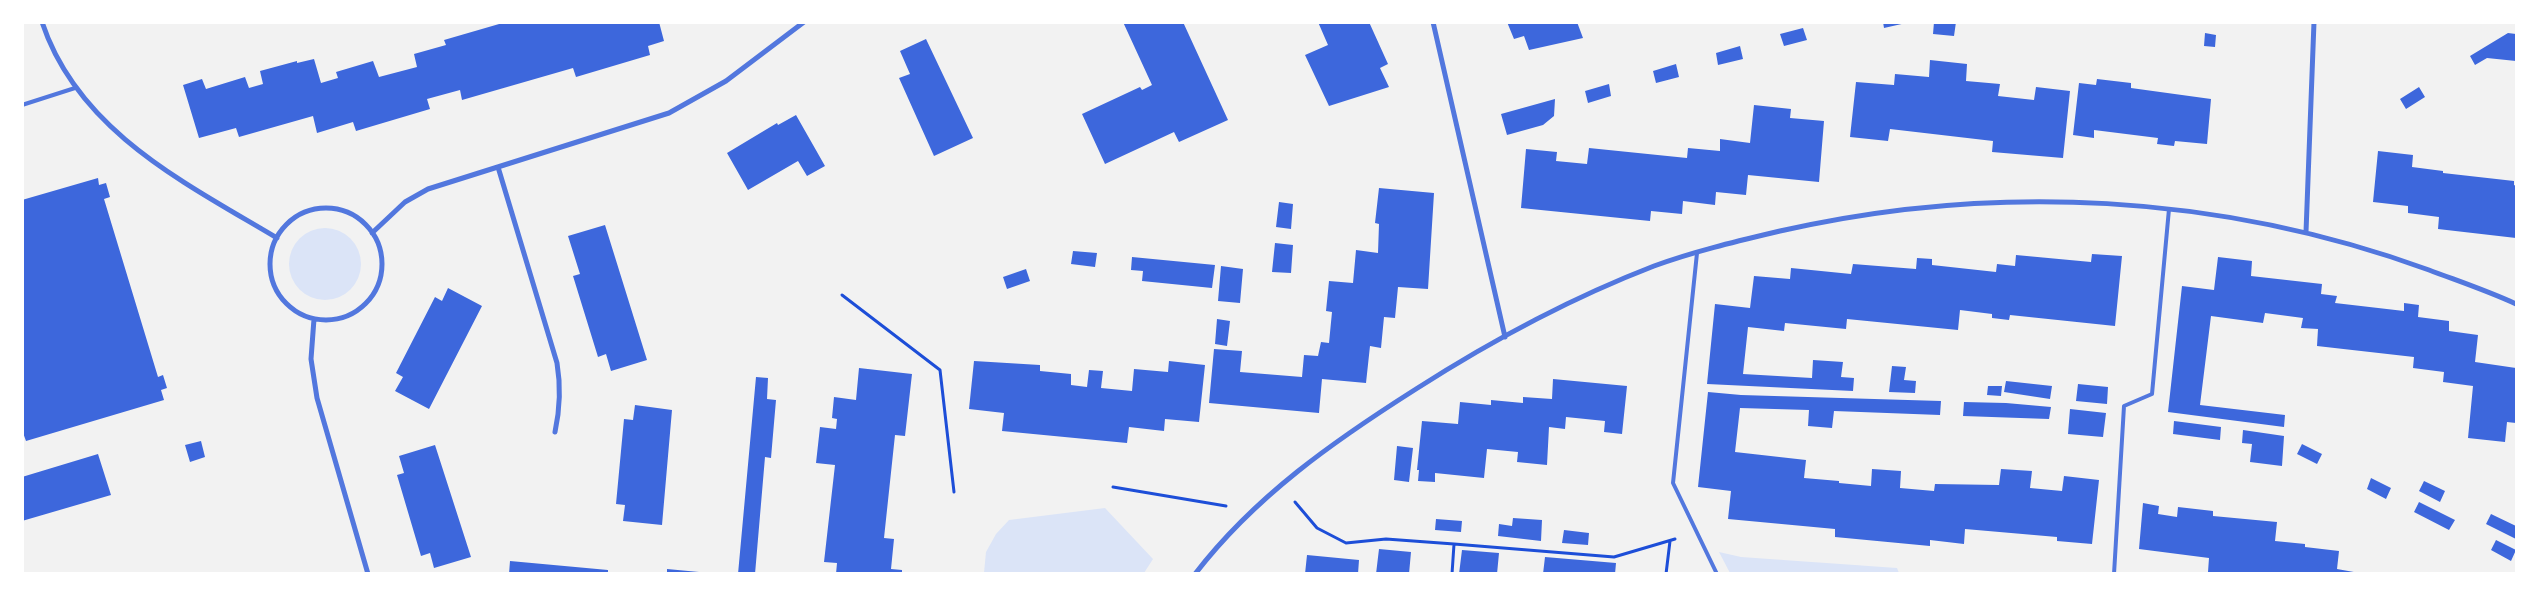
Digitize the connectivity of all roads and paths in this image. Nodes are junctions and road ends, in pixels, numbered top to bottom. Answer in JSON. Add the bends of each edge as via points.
{"nodes":[{"id":1,"x":42,"y":22,"type":"edge"},
{"id":2,"x":804,"y":22,"type":"edge"},
{"id":3,"x":1433,"y":22,"type":"edge"},
{"id":4,"x":2314,"y":22,"type":"edge"},
{"id":5,"x":75,"y":88,"type":"junction"},
{"id":6,"x":22,"y":105,"type":"edge"},
{"id":7,"x":498,"y":167,"type":"junction"},
{"id":8,"x":2169,"y":209,"type":"junction"},
{"id":9,"x":2306,"y":232,"type":"junction"},
{"id":10,"x":372,"y":233,"type":"junction"},
{"id":11,"x":277,"y":238,"type":"junction"},
{"id":12,"x":1697,"y":253,"type":"junction"},
{"id":13,"x":842,"y":296,"type":"dead end"},
{"id":14,"x":2516,"y":304,"type":"edge"},
{"id":15,"x":314,"y":319,"type":"junction"},
{"id":16,"x":1505,"y":337,"type":"junction"},
{"id":17,"x":554,"y":432,"type":"dead end"},
{"id":18,"x":1281,"y":484,"type":"junction"},
{"id":19,"x":1113,"y":487,"type":"dead end"},
{"id":20,"x":954,"y":492,"type":"dead end"},
{"id":21,"x":1251,"y":511,"type":"junction"},
{"id":22,"x":1697,"y":533,"type":"junction"},
{"id":23,"x":1670,"y":541,"type":"junction"},
{"id":24,"x":1454,"y":544,"type":"junction"},
{"id":25,"x":368,"y":574,"type":"edge"},
{"id":26,"x":1195,"y":574,"type":"edge"},
{"id":27,"x":1452,"y":574,"type":"edge"},
{"id":28,"x":1666,"y":574,"type":"edge"},
{"id":29,"x":1717,"y":574,"type":"edge"},
{"id":30,"x":2114,"y":574,"type":"edge"}],
"edges":[{"from":1,"to":5,"type":"street","via":[[55,54]]},
{"from":2,"to":7,"type":"street","via":[[726,81],[669,113]]},
{"from":3,"to":16,"type":"street"},
{"from":4,"to":9,"type":"street"},
{"from":5,"to":6,"type":"lane"},
{"from":5,"to":11,"type":"street","via":[[114,131],[150,160]]},
{"from":7,"to":10,"type":"street","via":[[416,194],[393,211]]},
{"from":7,"to":17,"type":"street","via":[[557,363],[560,392]]},
{"from":8,"to":9,"type":"street"},
{"from":8,"to":12,"type":"street","via":[[2064,200],[1951,205],[1832,220]]},
{"from":8,"to":30,"type":"lane","via":[[2152,394],[2124,406]]},
{"from":9,"to":14,"type":"street","via":[[2389,256]]},
{"from":10,"to":11,"type":"street","via":[[351,214],[323,209],[296,217]]},
{"from":10,"to":15,"type":"street","via":[[382,259],[380,278],[372,296],[351,314],[333,320]]},
{"from":11,"to":15,"type":"street","via":[[270,265],[273,284],[290,307]]},
{"from":12,"to":16,"type":"street","via":[[1654,266],[1602,288]]},
{"from":12,"to":22,"type":"lane","via":[[1673,483]]},
{"from":13,"to":20,"type":"path","via":[[940,370]]},
{"from":15,"to":25,"type":"street","via":[[312,359],[317,398]]},
{"from":16,"to":18,"type":"street","via":[[1398,400]]},
{"from":18,"to":21,"type":"street"},
{"from":18,"to":24,"type":"path","via":[[1317,528],[1346,543],[1386,539]]},
{"from":19,"to":21,"type":"path"},
{"from":21,"to":26,"type":"street"},
{"from":22,"to":23,"type":"path"},
{"from":22,"to":29,"type":"lane"},
{"from":23,"to":24,"type":"path","via":[[1614,557]]},
{"from":23,"to":28,"type":"path"},
{"from":24,"to":27,"type":"path"}]}
